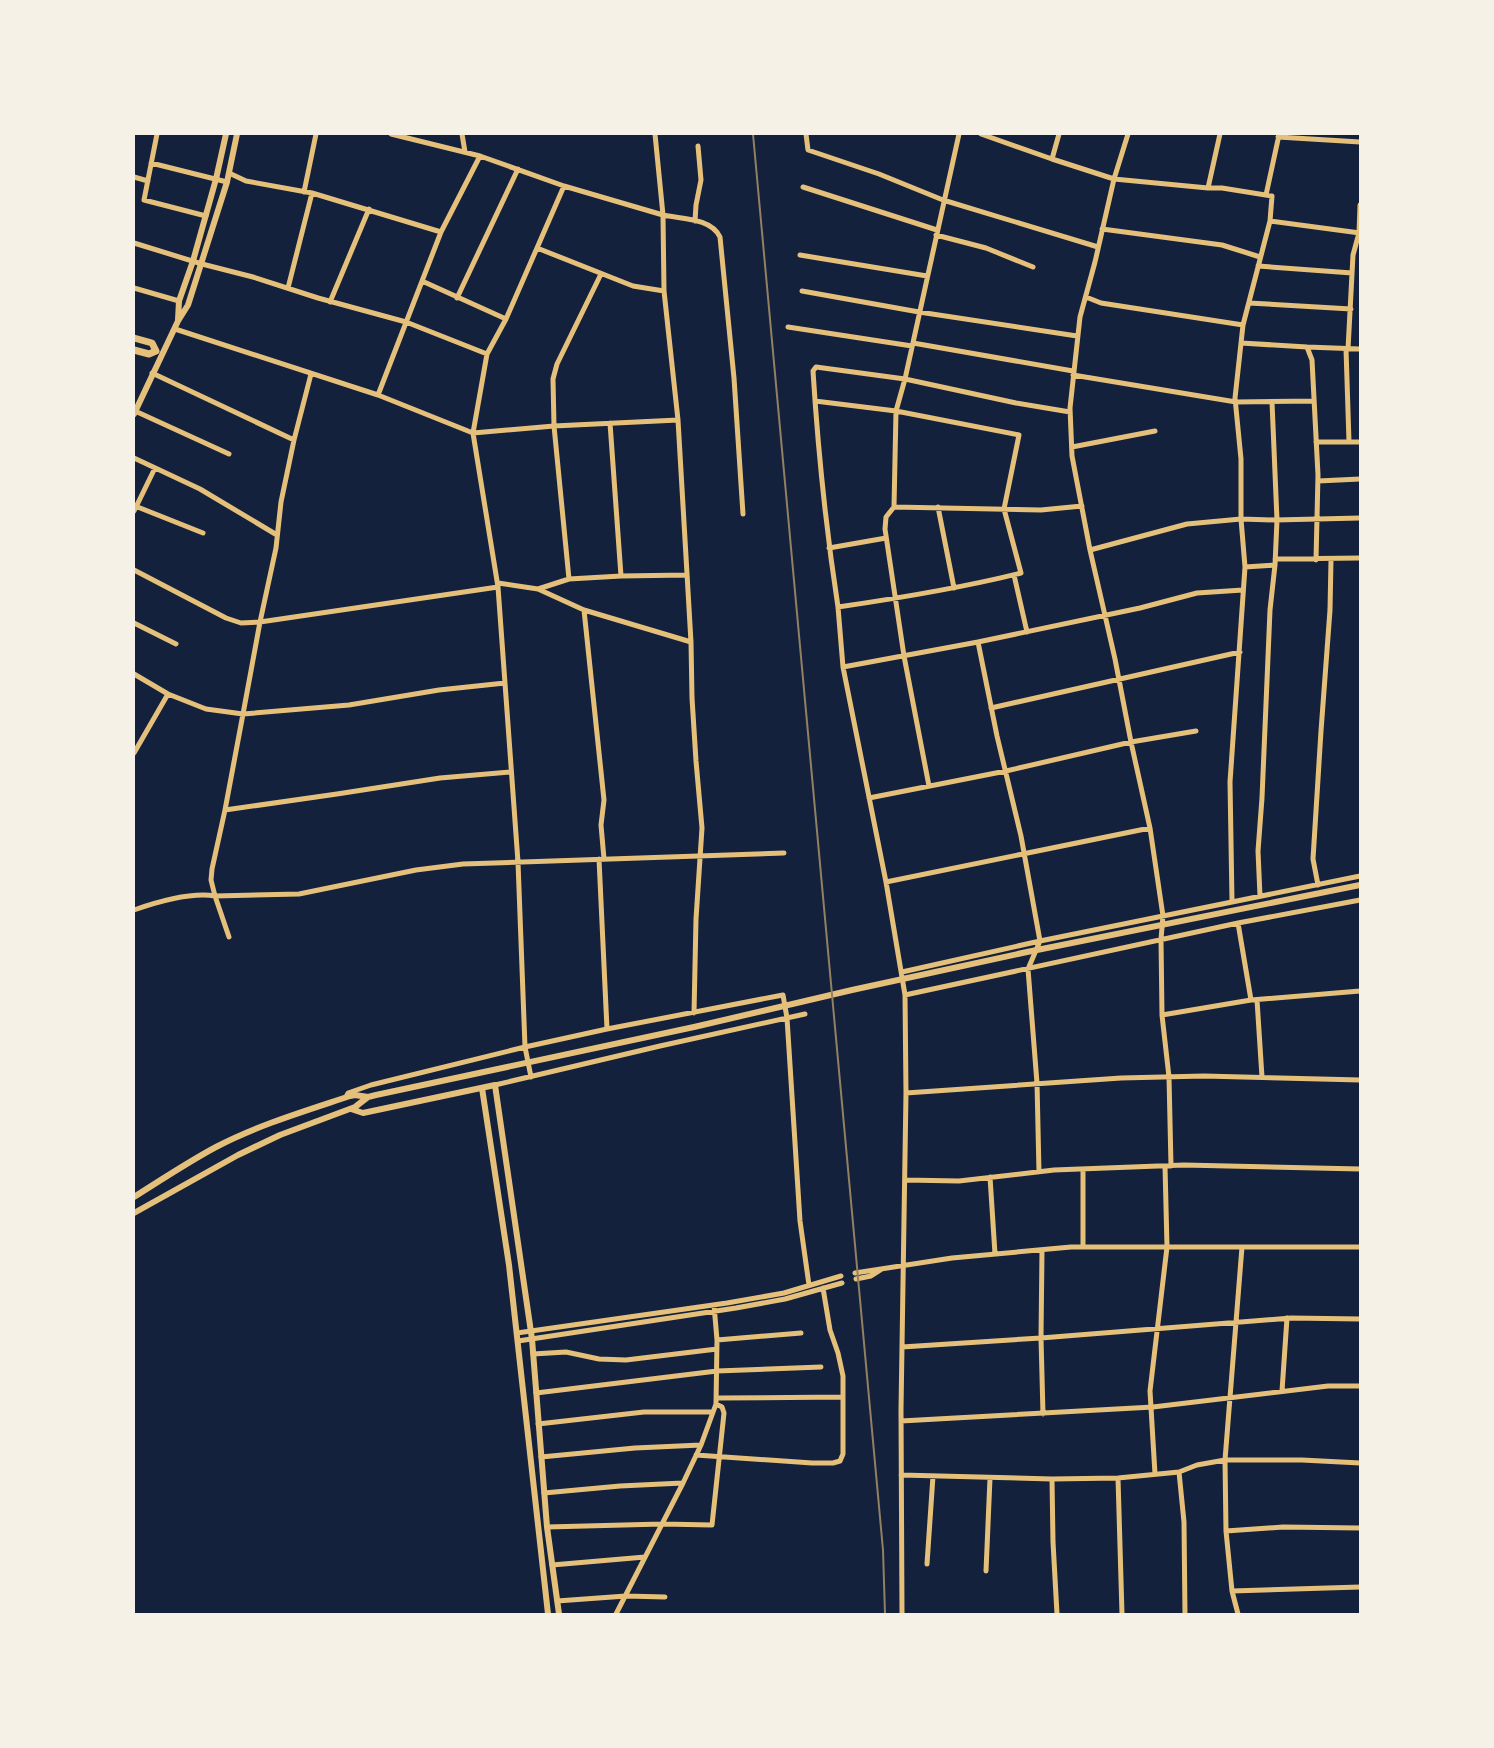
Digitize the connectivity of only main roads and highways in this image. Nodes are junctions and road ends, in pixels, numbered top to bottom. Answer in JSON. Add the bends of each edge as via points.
{"nodes":[{"id":1,"x":134,"y":338,"type":"edge"},
{"id":2,"x":134,"y":350,"type":"edge"}],
"edges":[{"from":1,"to":2,"type":"main road","via":[[152,343],[160,352]]}]}
